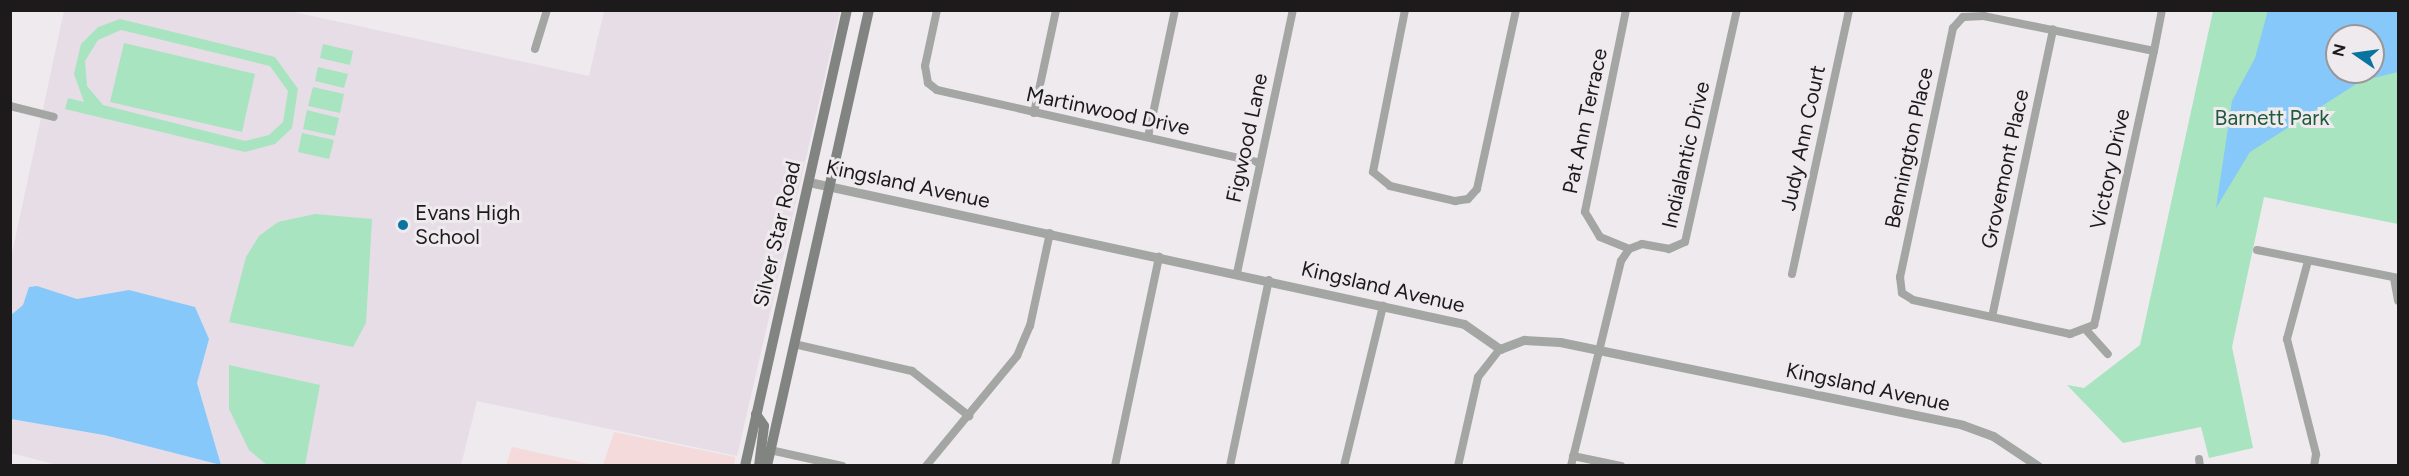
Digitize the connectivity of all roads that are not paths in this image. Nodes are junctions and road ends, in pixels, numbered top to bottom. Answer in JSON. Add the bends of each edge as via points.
{"nodes":[{"id":1,"x":547,"y":10,"type":"edge"},
{"id":2,"x":847,"y":10,"type":"edge"},
{"id":3,"x":869,"y":10,"type":"edge"},
{"id":4,"x":937,"y":10,"type":"edge"},
{"id":5,"x":1056,"y":10,"type":"edge"},
{"id":6,"x":1175,"y":10,"type":"edge"},
{"id":7,"x":1293,"y":10,"type":"edge"},
{"id":8,"x":1405,"y":10,"type":"edge"},
{"id":9,"x":1516,"y":10,"type":"edge"},
{"id":10,"x":1626,"y":10,"type":"edge"},
{"id":11,"x":1737,"y":10,"type":"edge"},
{"id":12,"x":1849,"y":10,"type":"edge"},
{"id":13,"x":2162,"y":10,"type":"edge"},
{"id":14,"x":2053,"y":29,"type":"junction"},
{"id":15,"x":535,"y":49,"type":"dead end"},
{"id":16,"x":2154,"y":51,"type":"junction"},
{"id":17,"x":10,"y":106,"type":"edge"},
{"id":18,"x":1034,"y":113,"type":"junction"},
{"id":19,"x":54,"y":117,"type":"dead end"},
{"id":20,"x":1148,"y":137,"type":"junction"},
{"id":21,"x":1260,"y":163,"type":"junction"},
{"id":22,"x":809,"y":182,"type":"junction"},
{"id":23,"x":830,"y":186,"type":"junction"},
{"id":24,"x":1050,"y":233,"type":"junction"},
{"id":25,"x":1629,"y":249,"type":"junction"},
{"id":26,"x":2257,"y":250,"type":"dead end"},
{"id":27,"x":1159,"y":257,"type":"junction"},
{"id":28,"x":2308,"y":261,"type":"junction"},
{"id":29,"x":1237,"y":273,"type":"junction"},
{"id":30,"x":1792,"y":274,"type":"dead end"},
{"id":31,"x":2396,"y":278,"type":"edge"},
{"id":32,"x":1269,"y":280,"type":"junction"},
{"id":33,"x":2398,"y":301,"type":"edge"},
{"id":34,"x":1383,"y":306,"type":"junction"},
{"id":35,"x":1992,"y":317,"type":"junction"},
{"id":36,"x":2087,"y":331,"type":"junction"},
{"id":37,"x":794,"y":344,"type":"junction"},
{"id":38,"x":1500,"y":349,"type":"junction"},
{"id":39,"x":1596,"y":349,"type":"junction"},
{"id":40,"x":2108,"y":354,"type":"dead end"},
{"id":41,"x":756,"y":414,"type":"junction"},
{"id":42,"x":969,"y":416,"type":"junction"},
{"id":43,"x":770,"y":450,"type":"junction"},
{"id":44,"x":1573,"y":456,"type":"junction"},
{"id":45,"x":745,"y":465,"type":"edge"},
{"id":46,"x":759,"y":465,"type":"edge"},
{"id":47,"x":767,"y":465,"type":"edge"},
{"id":48,"x":842,"y":465,"type":"edge"},
{"id":49,"x":926,"y":465,"type":"edge"},
{"id":50,"x":1115,"y":465,"type":"edge"},
{"id":51,"x":1230,"y":465,"type":"edge"},
{"id":52,"x":1344,"y":465,"type":"edge"},
{"id":53,"x":1458,"y":465,"type":"edge"},
{"id":54,"x":1571,"y":465,"type":"edge"},
{"id":55,"x":1621,"y":465,"type":"edge"},
{"id":56,"x":2038,"y":465,"type":"edge"},
{"id":57,"x":2314,"y":465,"type":"edge"}],
"edges":[{"from":1,"to":15,"type":"street"},
{"from":2,"to":22,"type":"main road","name":"Silver Star Road"},
{"from":3,"to":23,"type":"main road","name":"Silver Star Road"},
{"from":4,"to":18,"type":"street","name":"Martinwood Drive","via":[[925,66],[928,84],[947,94]]},
{"from":5,"to":18,"type":"street"},
{"from":6,"to":20,"type":"street"},
{"from":7,"to":21,"type":"street","name":"Figwood Lane"},
{"from":8,"to":9,"type":"street","via":[[1373,172],[1390,186],[1455,201],[1468,199],[1477,189]]},
{"from":10,"to":25,"type":"street","name":"Pat Ann Terrace","via":[[1585,212],[1600,237]]},
{"from":11,"to":25,"type":"street","name":"Indialantic Drive","via":[[1685,242],[1669,249],[1642,244]]},
{"from":12,"to":30,"type":"street","name":"Judy Ann Court"},
{"from":13,"to":16,"type":"street","name":"Victory Drive"},
{"from":14,"to":16,"type":"street"},
{"from":14,"to":35,"type":"street","name":"Grovemont Place"},
{"from":14,"to":35,"type":"street","name":"Bennington Place","via":[[1976,14],[1953,28],[1900,277],[1902,293],[1912,300]]},
{"from":16,"to":36,"type":"street","name":"Victory Drive","via":[[2096,317]]},
{"from":17,"to":19,"type":"street"},
{"from":18,"to":20,"type":"street","name":"Martinwood Drive"},
{"from":20,"to":21,"type":"street","name":"Martinwood Drive"},
{"from":21,"to":29,"type":"street","name":"Figwood Lane"},
{"from":22,"to":23,"type":"street","name":"Kingsland Avenue"},
{"from":22,"to":41,"type":"main road","name":"Silver Star Road"},
{"from":23,"to":24,"type":"street","name":"Kingsland Avenue"},
{"from":23,"to":37,"type":"main road","name":"Silver Star Road"},
{"from":24,"to":27,"type":"street","name":"Kingsland Avenue"},
{"from":24,"to":42,"type":"street","via":[[1025,341]]},
{"from":25,"to":39,"type":"street","via":[[1610,291]]},
{"from":26,"to":28,"type":"street"},
{"from":27,"to":29,"type":"street","name":"Kingsland Avenue"},
{"from":27,"to":50,"type":"street"},
{"from":28,"to":31,"type":"street"},
{"from":28,"to":57,"type":"street","via":[[2287,339],[2316,453]]},
{"from":29,"to":32,"type":"street","name":"Kingsland Avenue"},
{"from":31,"to":33,"type":"street"},
{"from":32,"to":34,"type":"street","name":"Kingsland Avenue"},
{"from":32,"to":51,"type":"street"},
{"from":34,"to":38,"type":"street","name":"Kingsland Avenue","via":[[1471,326]]},
{"from":34,"to":52,"type":"street"},
{"from":35,"to":36,"type":"street","via":[[2070,334]]},
{"from":36,"to":40,"type":"street"},
{"from":37,"to":42,"type":"street","via":[[912,371]]},
{"from":37,"to":43,"type":"main road","name":"Silver Star Road"},
{"from":38,"to":39,"type":"street","name":"Kingsland Avenue","via":[[1533,339]]},
{"from":38,"to":53,"type":"street","via":[[1478,377]]},
{"from":39,"to":44,"type":"street"},
{"from":39,"to":56,"type":"street","name":"Kingsland Avenue","via":[[1963,425],[1993,436]]},
{"from":41,"to":45,"type":"main road","name":"Silver Star Road"},
{"from":41,"to":46,"type":"main road","via":[[764,426]]},
{"from":42,"to":49,"type":"street"},
{"from":43,"to":47,"type":"main road","name":"Silver Star Road"},
{"from":43,"to":48,"type":"street"},
{"from":44,"to":54,"type":"street"},
{"from":44,"to":55,"type":"street"}]}
